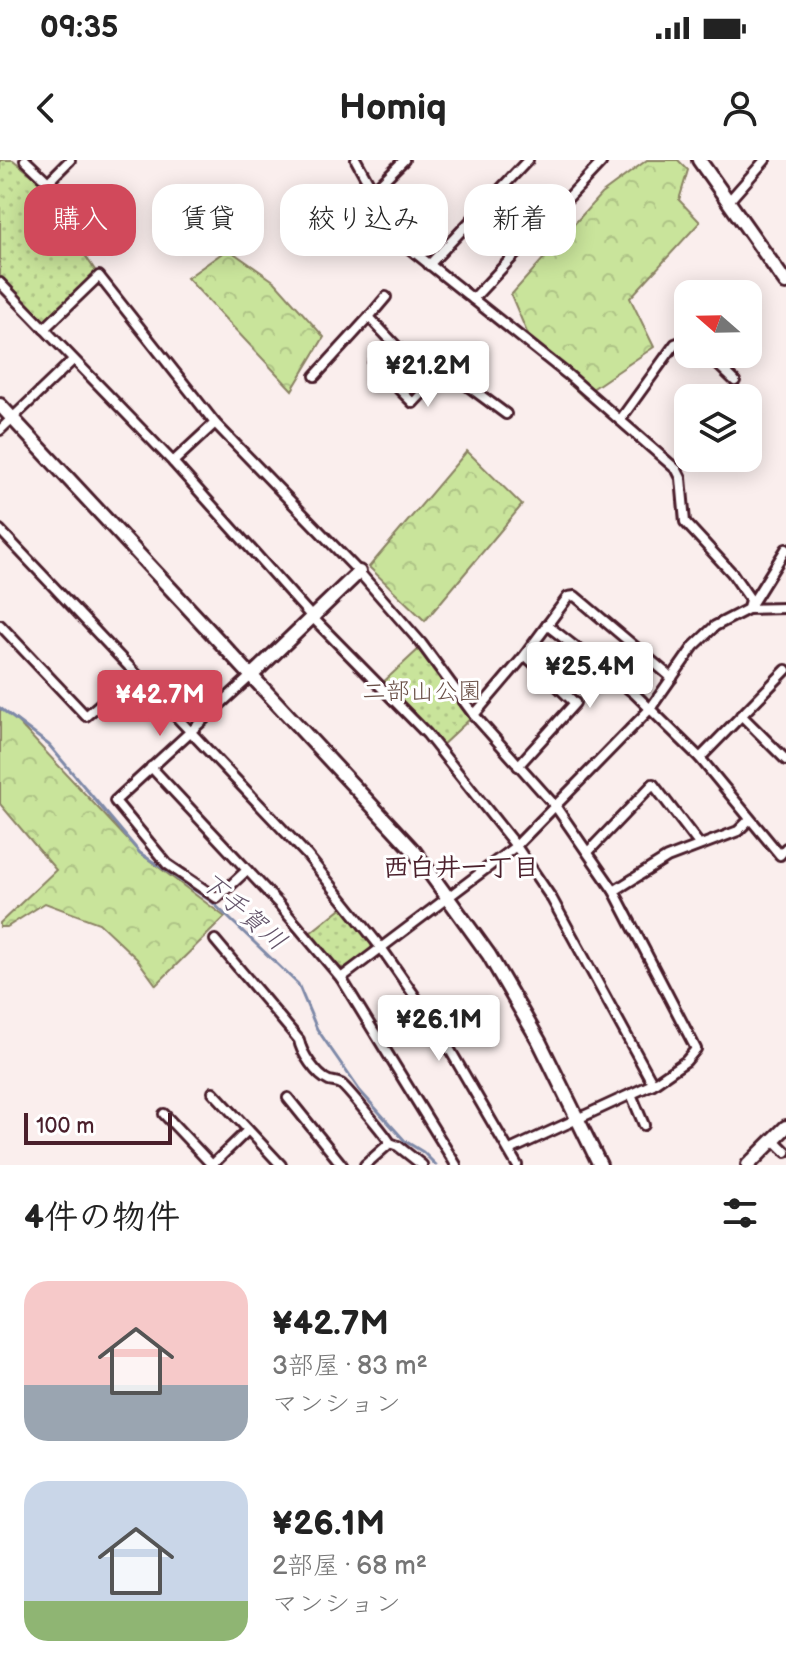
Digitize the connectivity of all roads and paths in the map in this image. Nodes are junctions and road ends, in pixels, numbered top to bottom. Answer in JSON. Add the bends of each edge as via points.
{"nodes":[{"id":1,"x":25,"y":160,"type":"edge"},
{"id":2,"x":70,"y":160,"type":"edge"},
{"id":3,"x":356,"y":160,"type":"edge"},
{"id":4,"x":404,"y":160,"type":"edge"},
{"id":5,"x":528,"y":160,"type":"edge"},
{"id":6,"x":602,"y":160,"type":"edge"},
{"id":7,"x":699,"y":160,"type":"edge"},
{"id":8,"x":765,"y":160,"type":"edge"},
{"id":9,"x":370,"y":184,"type":"edge"},
{"id":10,"x":380,"y":184,"type":"edge"},
{"id":11,"x":729,"y":201,"type":"junction"},
{"id":12,"x":419,"y":256,"type":"edge"},
{"id":13,"x":429,"y":265,"type":"junction"},
{"id":14,"x":0,"y":283,"type":"edge"},
{"id":15,"x":786,"y":283,"type":"edge"},
{"id":16,"x":386,"y":297,"type":"dead end"},
{"id":17,"x":473,"y":299,"type":"junction"},
{"id":18,"x":369,"y":317,"type":"junction"},
{"id":19,"x":44,"y":329,"type":"junction"},
{"id":20,"x":674,"y":345,"type":"edge"},
{"id":21,"x":73,"y":360,"type":"junction"},
{"id":22,"x":373,"y":363,"type":"dead end"},
{"id":23,"x":722,"y":368,"type":"edge"},
{"id":24,"x":315,"y":376,"type":"dead end"},
{"id":25,"x":735,"y":381,"type":"dead end"},
{"id":26,"x":431,"y":383,"type":"junction"},
{"id":27,"x":0,"y":405,"type":"edge"},
{"id":28,"x":506,"y":414,"type":"dead end"},
{"id":29,"x":13,"y":418,"type":"junction"},
{"id":30,"x":620,"y":420,"type":"junction"},
{"id":31,"x":215,"y":423,"type":"junction"},
{"id":32,"x":0,"y":430,"type":"edge"},
{"id":33,"x":173,"y":462,"type":"junction"},
{"id":34,"x":0,"y":530,"type":"edge"},
{"id":35,"x":786,"y":549,"type":"edge"},
{"id":36,"x":359,"y":572,"type":"junction"},
{"id":37,"x":786,"y":608,"type":"edge"},
{"id":38,"x":748,"y":609,"type":"junction"},
{"id":39,"x":311,"y":616,"type":"junction"},
{"id":40,"x":0,"y":625,"type":"edge"},
{"id":41,"x":547,"y":625,"type":"junction"},
{"id":42,"x":525,"y":655,"type":"junction"},
{"id":43,"x":786,"y":670,"type":"edge"},
{"id":44,"x":135,"y":674,"type":"junction"},
{"id":45,"x":252,"y":675,"type":"junction"},
{"id":46,"x":672,"y":678,"type":"junction"},
{"id":47,"x":650,"y":709,"type":"junction"},
{"id":48,"x":474,"y":715,"type":"junction"},
{"id":49,"x":741,"y":715,"type":"junction"},
{"id":50,"x":190,"y":731,"type":"junction"},
{"id":51,"x":700,"y":758,"type":"junction"},
{"id":52,"x":786,"y":760,"type":"edge"},
{"id":53,"x":518,"y":766,"type":"junction"},
{"id":54,"x":151,"y":767,"type":"junction"},
{"id":55,"x":556,"y":807,"type":"junction"},
{"id":56,"x":749,"y":820,"type":"junction"},
{"id":57,"x":699,"y":844,"type":"junction"},
{"id":58,"x":516,"y":846,"type":"junction"},
{"id":59,"x":588,"y":852,"type":"junction"},
{"id":60,"x":784,"y":853,"type":"edge"},
{"id":61,"x":247,"y":870,"type":"junction"},
{"id":62,"x":614,"y":891,"type":"junction"},
{"id":63,"x":449,"y":898,"type":"junction"},
{"id":64,"x":215,"y":940,"type":"dead end"},
{"id":65,"x":382,"y":949,"type":"junction"},
{"id":66,"x":341,"y":978,"type":"junction"},
{"id":67,"x":653,"y":1084,"type":"junction"},
{"id":68,"x":213,"y":1092,"type":"dead end"},
{"id":69,"x":631,"y":1094,"type":"junction"},
{"id":70,"x":288,"y":1098,"type":"dead end"},
{"id":71,"x":164,"y":1114,"type":"dead end"},
{"id":72,"x":579,"y":1118,"type":"junction"},
{"id":73,"x":644,"y":1125,"type":"dead end"},
{"id":74,"x":786,"y":1127,"type":"edge"},
{"id":75,"x":248,"y":1130,"type":"junction"},
{"id":76,"x":774,"y":1140,"type":"junction"},
{"id":77,"x":390,"y":1143,"type":"junction"},
{"id":78,"x":510,"y":1150,"type":"junction"},
{"id":79,"x":786,"y":1152,"type":"edge"},
{"id":80,"x":212,"y":1165,"type":"edge"},
{"id":81,"x":281,"y":1165,"type":"edge"},
{"id":82,"x":342,"y":1165,"type":"edge"},
{"id":83,"x":365,"y":1165,"type":"edge"},
{"id":84,"x":422,"y":1165,"type":"edge"},
{"id":85,"x":456,"y":1165,"type":"edge"},
{"id":86,"x":517,"y":1165,"type":"edge"},
{"id":87,"x":600,"y":1165,"type":"edge"},
{"id":88,"x":748,"y":1165,"type":"edge"}],
"edges":[{"from":1,"to":2,"type":"street","via":[[48,182]]},
{"from":3,"to":9,"type":"street"},
{"from":4,"to":10,"type":"street"},
{"from":5,"to":13,"type":"street"},
{"from":6,"to":17,"type":"street"},
{"from":7,"to":11,"type":"street"},
{"from":8,"to":11,"type":"street"},
{"from":11,"to":15,"type":"street"},
{"from":12,"to":13,"type":"street"},
{"from":13,"to":17,"type":"street"},
{"from":14,"to":19,"type":"street"},
{"from":16,"to":18,"type":"street"},
{"from":17,"to":30,"type":"street"},
{"from":18,"to":24,"type":"street"},
{"from":18,"to":26,"type":"street"},
{"from":19,"to":21,"type":"street"},
{"from":19,"to":31,"type":"street","via":[[99,276]]},
{"from":20,"to":30,"type":"street"},
{"from":21,"to":29,"type":"street"},
{"from":21,"to":33,"type":"street"},
{"from":22,"to":26,"type":"street","via":[[413,403]]},
{"from":23,"to":25,"type":"street"},
{"from":26,"to":28,"type":"street","via":[[445,369]]},
{"from":27,"to":29,"type":"street"},
{"from":29,"to":32,"type":"street"},
{"from":29,"to":45,"type":"street"},
{"from":30,"to":38,"type":"street","via":[[677,470],[685,522],[732,573],[750,599]]},
{"from":31,"to":33,"type":"street"},
{"from":31,"to":36,"type":"street"},
{"from":33,"to":39,"type":"street"},
{"from":34,"to":44,"type":"street"},
{"from":35,"to":38,"type":"street"},
{"from":36,"to":39,"type":"street"},
{"from":36,"to":48,"type":"street"},
{"from":37,"to":38,"type":"street"},
{"from":38,"to":46,"type":"street","via":[[699,640]]},
{"from":39,"to":45,"type":"street"},
{"from":39,"to":58,"type":"street","via":[[427,734]]},
{"from":40,"to":44,"type":"street","via":[[86,716]]},
{"from":41,"to":42,"type":"street"},
{"from":41,"to":46,"type":"street","via":[[568,597],[575,596]]},
{"from":41,"to":47,"type":"street"},
{"from":42,"to":48,"type":"street"},
{"from":42,"to":53,"type":"street","via":[[575,703]]},
{"from":43,"to":49,"type":"street"},
{"from":44,"to":50,"type":"street"},
{"from":45,"to":50,"type":"street"},
{"from":45,"to":63,"type":"street","via":[[376,807]]},
{"from":46,"to":47,"type":"street"},
{"from":47,"to":51,"type":"street"},
{"from":47,"to":55,"type":"street"},
{"from":48,"to":53,"type":"street"},
{"from":49,"to":51,"type":"street"},
{"from":49,"to":52,"type":"street"},
{"from":50,"to":54,"type":"street"},
{"from":50,"to":65,"type":"street","via":[[307,855]]},
{"from":51,"to":56,"type":"street"},
{"from":53,"to":55,"type":"street"},
{"from":54,"to":61,"type":"street"},
{"from":54,"to":61,"type":"street","via":[[115,801],[167,864],[217,898]]},
{"from":55,"to":58,"type":"street"},
{"from":55,"to":59,"type":"street"},
{"from":56,"to":57,"type":"street","via":[[738,831]]},
{"from":56,"to":60,"type":"street","via":[[780,855]]},
{"from":57,"to":59,"type":"street","via":[[653,784]]},
{"from":57,"to":62,"type":"street"},
{"from":58,"to":63,"type":"street"},
{"from":58,"to":67,"type":"street","via":[[552,899]]},
{"from":59,"to":62,"type":"street"},
{"from":61,"to":66,"type":"street"},
{"from":62,"to":67,"type":"street","via":[[696,1049]]},
{"from":63,"to":65,"type":"street"},
{"from":63,"to":72,"type":"street","via":[[489,955]]},
{"from":64,"to":77,"type":"street","via":[[299,1040],[300,1049],[325,1080],[342,1084]]},
{"from":65,"to":66,"type":"street"},
{"from":65,"to":78,"type":"street","via":[[439,1031]]},
{"from":66,"to":85,"type":"street"},
{"from":67,"to":69,"type":"street"},
{"from":68,"to":75,"type":"street"},
{"from":69,"to":72,"type":"street"},
{"from":69,"to":73,"type":"street"},
{"from":70,"to":82,"type":"street"},
{"from":71,"to":80,"type":"street"},
{"from":72,"to":78,"type":"street"},
{"from":72,"to":87,"type":"street"},
{"from":74,"to":76,"type":"street"},
{"from":75,"to":80,"type":"street"},
{"from":75,"to":81,"type":"street"},
{"from":76,"to":79,"type":"street"},
{"from":76,"to":88,"type":"street"},
{"from":77,"to":83,"type":"street"},
{"from":77,"to":84,"type":"street"},
{"from":78,"to":86,"type":"street"}]}
